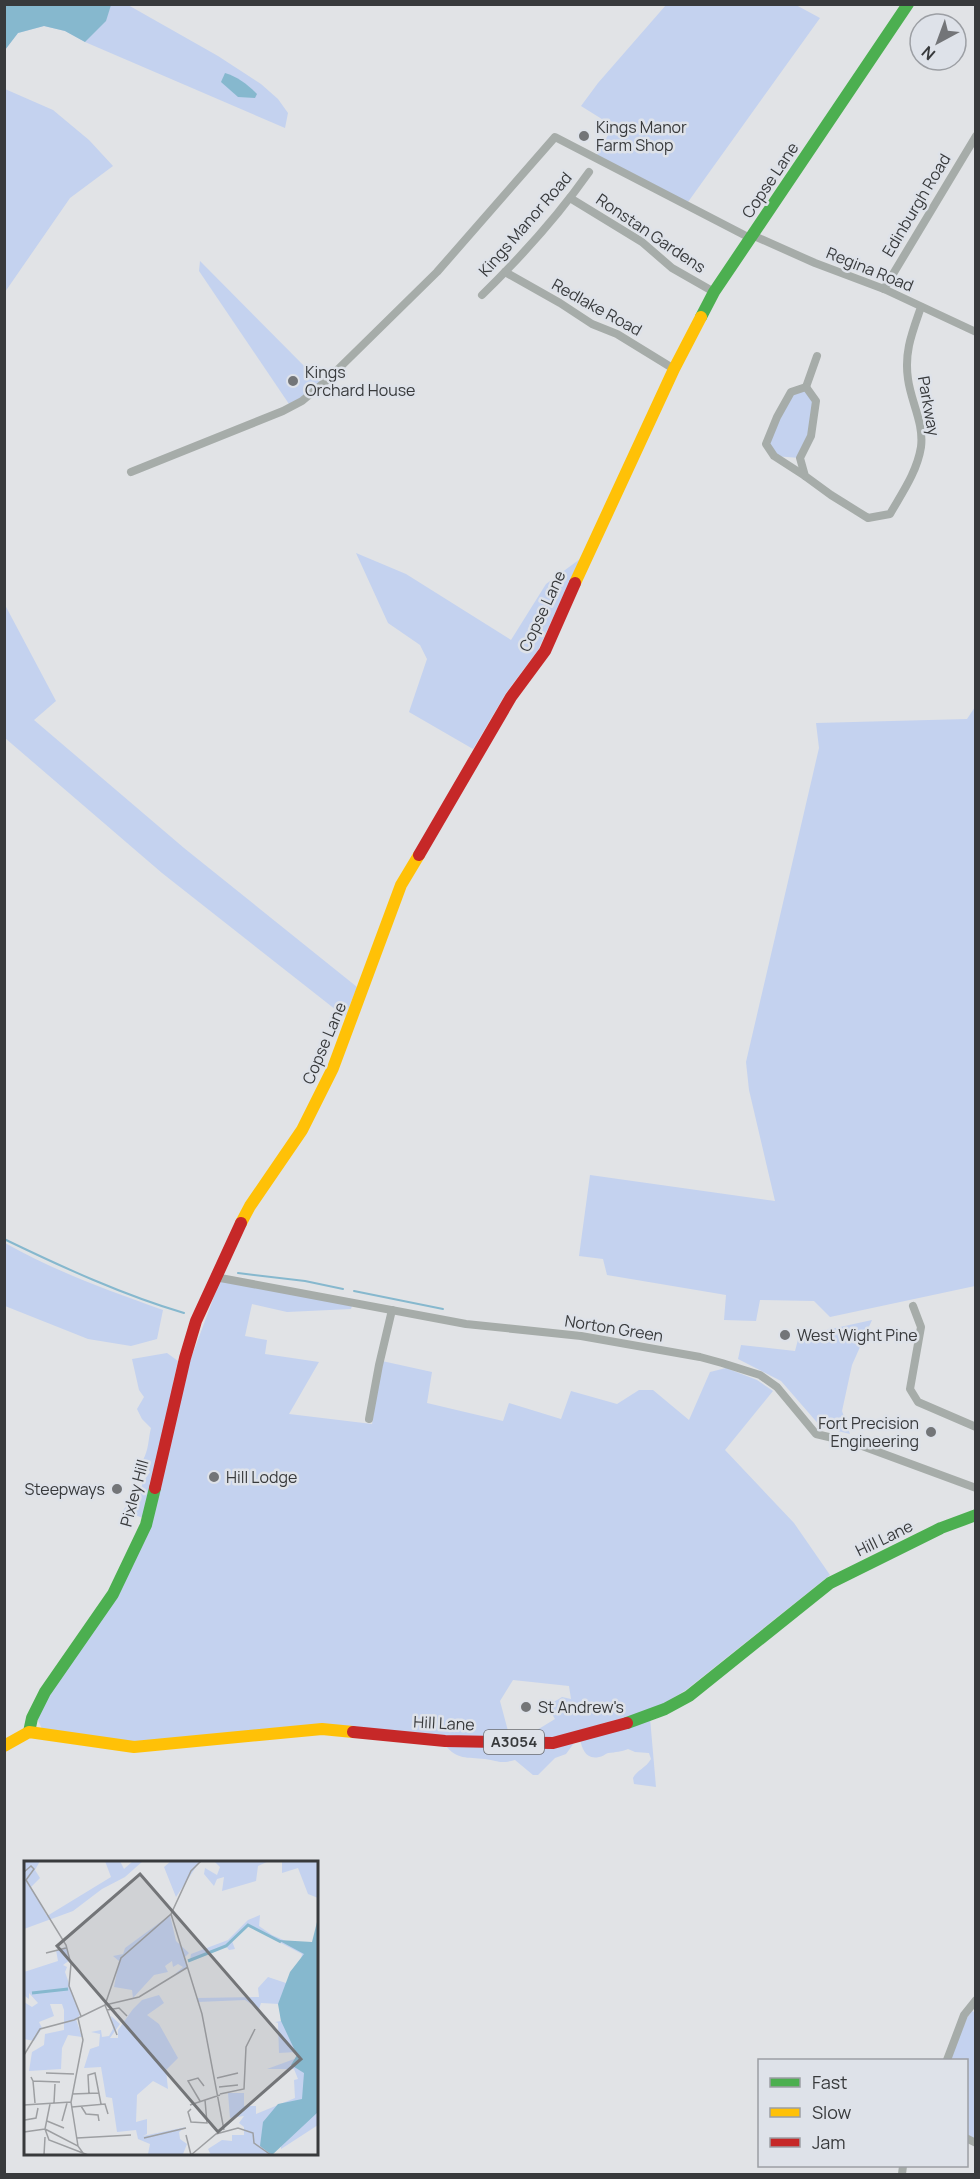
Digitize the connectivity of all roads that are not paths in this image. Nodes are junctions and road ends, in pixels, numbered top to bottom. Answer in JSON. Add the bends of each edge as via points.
{"nodes":[{"id":1,"x":908,"y":4,"type":"edge"},
{"id":2,"x":975,"y":136,"type":"edge"},
{"id":3,"x":589,"y":172,"type":"dead end"},
{"id":4,"x":570,"y":198,"type":"junction"},
{"id":5,"x":751,"y":237,"type":"junction"},
{"id":6,"x":505,"y":272,"type":"junction"},
{"id":7,"x":884,"y":289,"type":"junction"},
{"id":8,"x":714,"y":292,"type":"junction"},
{"id":9,"x":482,"y":294,"type":"dead end"},
{"id":10,"x":921,"y":307,"type":"junction"},
{"id":11,"x":975,"y":332,"type":"edge"},
{"id":12,"x":817,"y":356,"type":"dead end"},
{"id":13,"x":674,"y":369,"type":"junction"},
{"id":14,"x":807,"y":387,"type":"junction"},
{"id":15,"x":131,"y":472,"type":"dead end"},
{"id":16,"x":805,"y":476,"type":"junction"},
{"id":17,"x":215,"y":1277,"type":"junction"},
{"id":18,"x":914,"y":1306,"type":"dead end"},
{"id":19,"x":392,"y":1310,"type":"junction"},
{"id":20,"x":369,"y":1419,"type":"dead end"},
{"id":21,"x":975,"y":1427,"type":"edge"},
{"id":22,"x":975,"y":1488,"type":"edge"},
{"id":23,"x":975,"y":1515,"type":"edge"},
{"id":24,"x":29,"y":1732,"type":"junction"},
{"id":25,"x":4,"y":1746,"type":"edge"},
{"id":26,"x":975,"y":2000,"type":"edge"},
{"id":27,"x":948,"y":2059,"type":"edge"}],
"edges":[{"from":1,"to":5,"type":"street","name":"Copse Lane"},
{"from":2,"to":7,"type":"street","name":"Edinburgh Road"},
{"from":3,"to":4,"type":"street","name":"Kings Manor Road"},
{"from":4,"to":6,"type":"street","name":"Kings Manor Road"},
{"from":4,"to":8,"type":"street","name":"Ronstan Gardens"},
{"from":5,"to":7,"type":"street","name":"Regina Road"},
{"from":5,"to":8,"type":"street","name":"Copse Lane"},
{"from":5,"to":15,"type":"street","name":"Regina Road","via":[[555,137],[437,272],[302,402]]},
{"from":6,"to":9,"type":"street","name":"Kings Manor Road"},
{"from":6,"to":13,"type":"street","name":"Redlake Road"},
{"from":7,"to":10,"type":"street","name":"Regina Road"},
{"from":8,"to":13,"type":"street","name":"Copse Lane"},
{"from":10,"to":11,"type":"street","name":"Regina Road"},
{"from":10,"to":16,"type":"street","name":"Parkway","via":[[907,349],[908,381],[918,411],[921,446],[912,477],[890,514],[868,518]]},
{"from":12,"to":14,"type":"street"},
{"from":13,"to":17,"type":"street","name":"Copse Lane","via":[[545,651],[511,697],[401,885],[333,1068],[302,1130],[250,1206]]},
{"from":14,"to":16,"type":"street","via":[[816,401],[811,436],[801,458]]},
{"from":14,"to":16,"type":"street","name":"Parkway","via":[[792,392],[766,444],[774,456]]},
{"from":17,"to":19,"type":"street","name":"Norton Green"},
{"from":17,"to":24,"type":"street","name":"Pixley Hill","via":[[185,1358],[146,1525],[113,1594],[45,1692]]},
{"from":18,"to":21,"type":"street","via":[[921,1327],[910,1389],[918,1402]]},
{"from":19,"to":20,"type":"street"},
{"from":19,"to":22,"type":"street","name":"Norton Green","via":[[466,1324],[581,1336],[722,1363],[760,1375],[777,1387],[816,1434],[854,1443]]},
{"from":23,"to":24,"type":"street","name":"Hill Lane","number":"A3054","via":[[831,1582],[689,1696],[614,1728],[553,1743],[445,1741],[322,1729],[134,1747]]},
{"from":24,"to":25,"type":"street"},
{"from":26,"to":27,"type":"street","via":[[964,2015]]}]}
